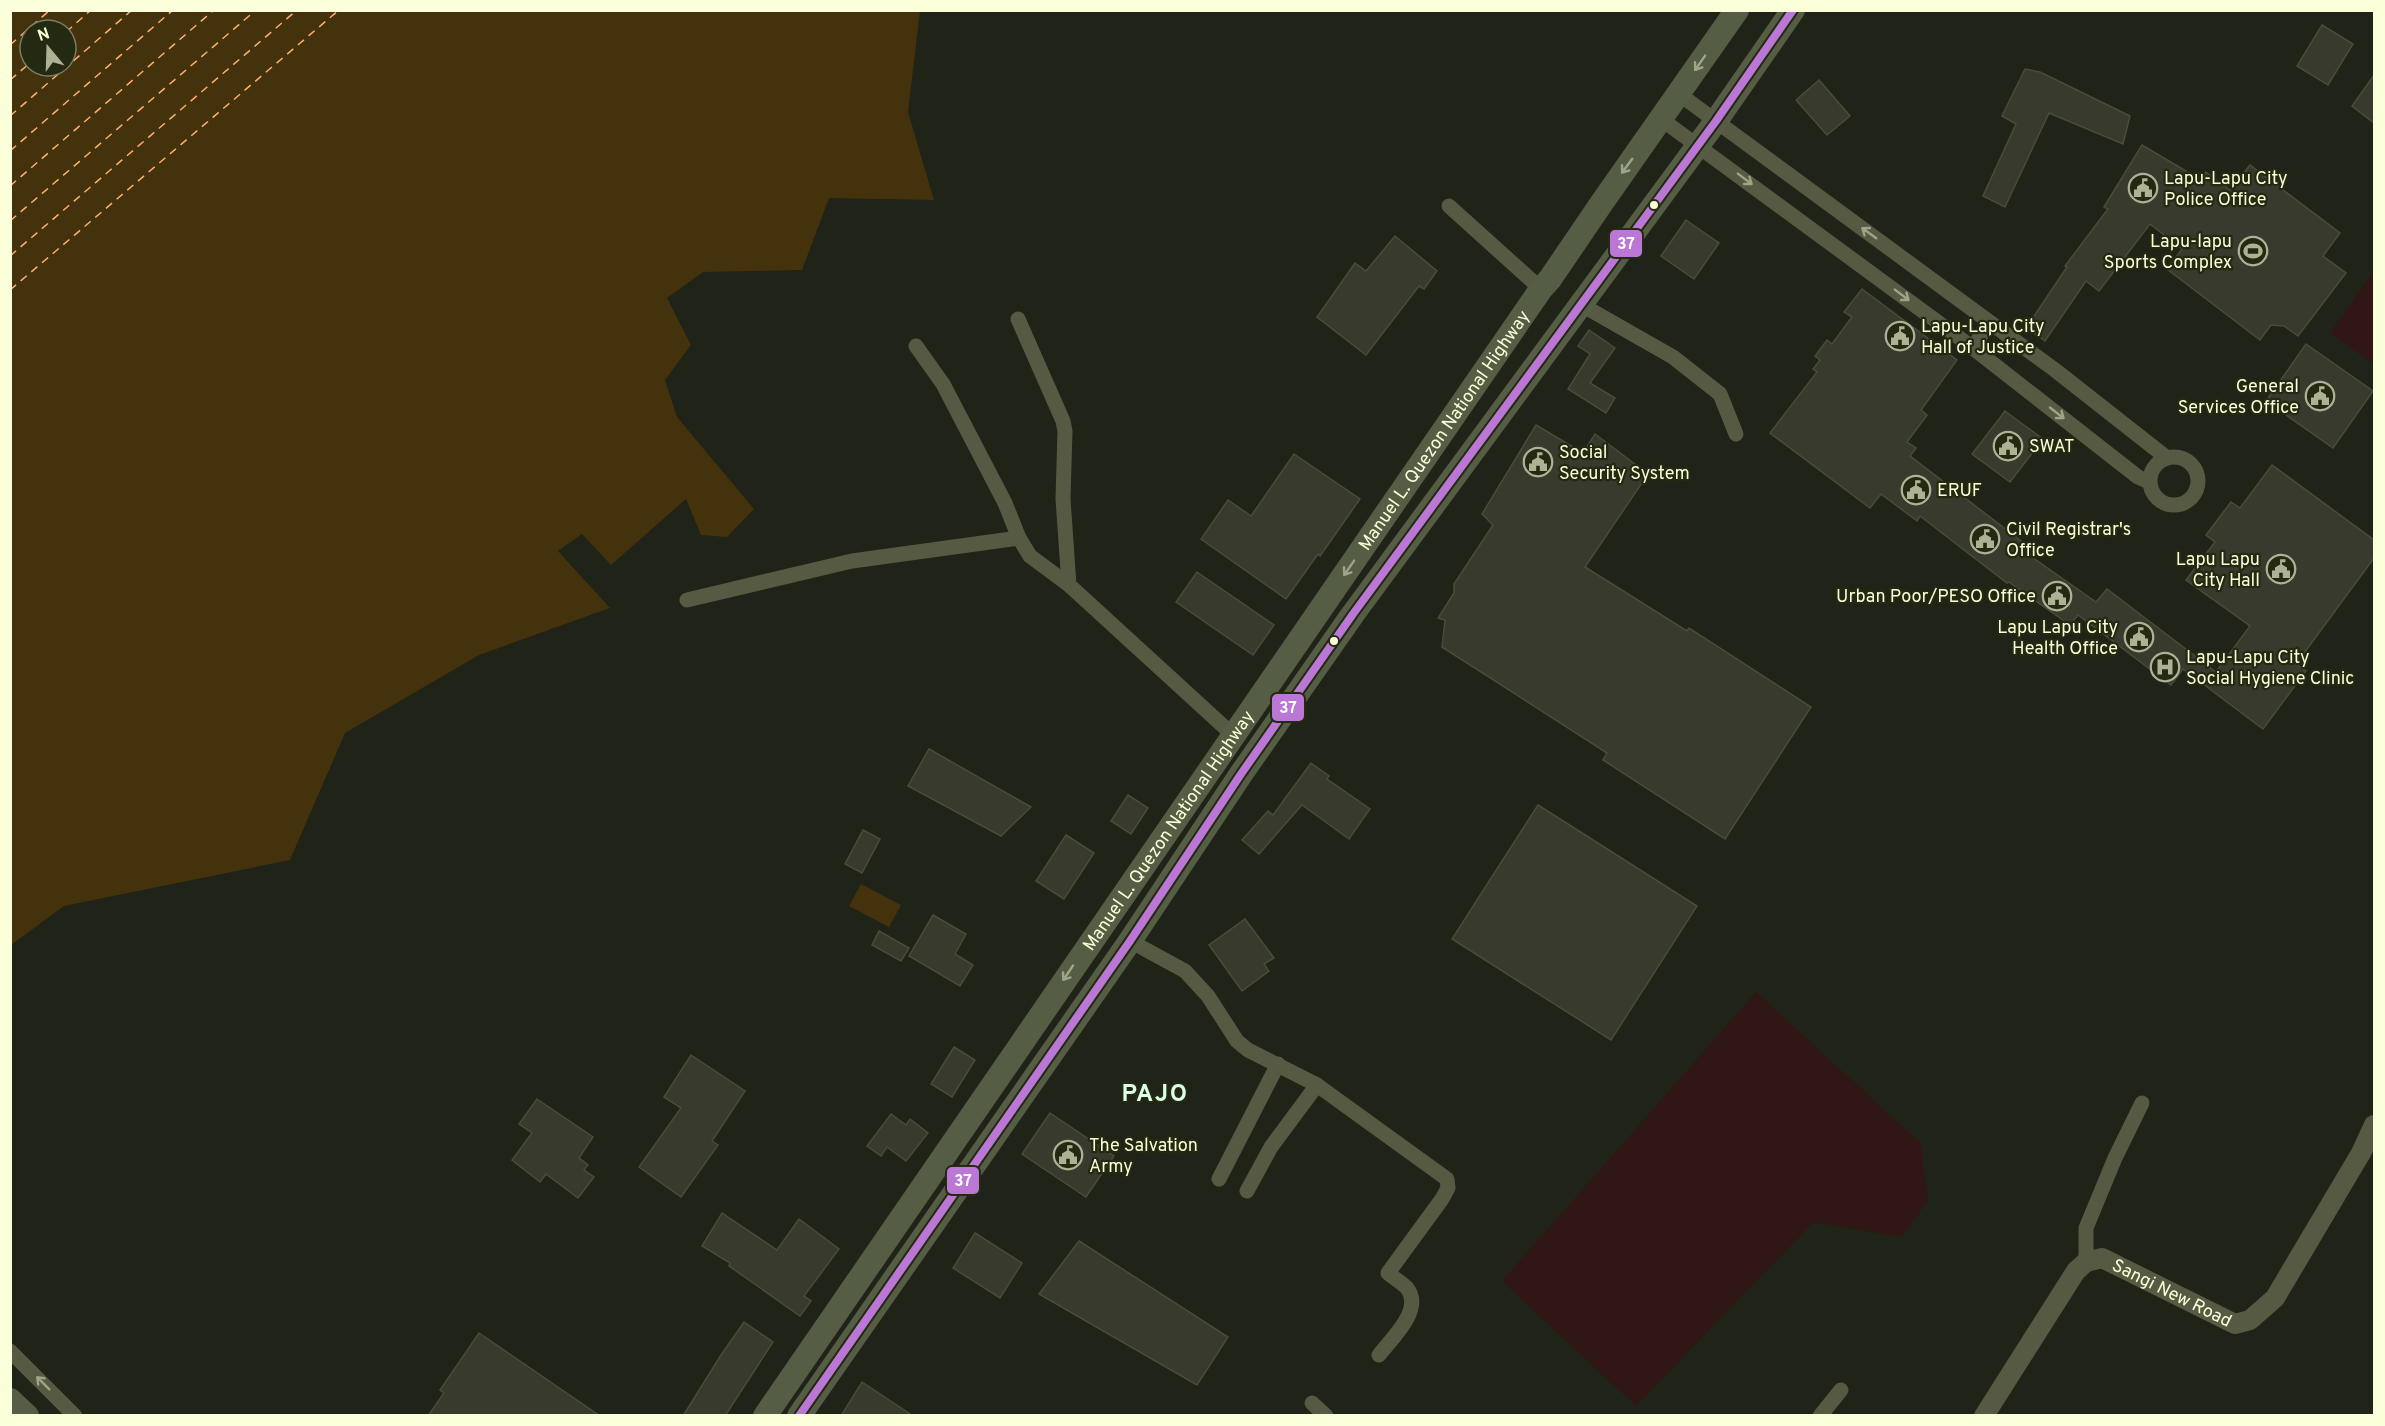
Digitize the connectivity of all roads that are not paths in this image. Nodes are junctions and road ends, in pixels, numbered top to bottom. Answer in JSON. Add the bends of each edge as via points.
{"nodes":[{"id":1,"x":1737,"y":10,"type":"edge"},
{"id":2,"x":1793,"y":10,"type":"edge"},
{"id":3,"x":1678,"y":94,"type":"junction"},
{"id":4,"x":1661,"y":119,"type":"junction"},
{"id":5,"x":1716,"y":121,"type":"junction"},
{"id":6,"x":1698,"y":144,"type":"junction"},
{"id":7,"x":1449,"y":206,"type":"dead end"},
{"id":8,"x":1540,"y":289,"type":"junction"},
{"id":9,"x":1580,"y":304,"type":"junction"},
{"id":10,"x":1018,"y":319,"type":"dead end"},
{"id":11,"x":1989,"y":322,"type":"junction"},
{"id":12,"x":916,"y":346,"type":"dead end"},
{"id":13,"x":1973,"y":348,"type":"junction"},
{"id":14,"x":1736,"y":434,"type":"dead end"},
{"id":15,"x":2168,"y":458,"type":"junction"},
{"id":16,"x":2149,"y":482,"type":"junction"},
{"id":17,"x":1019,"y":538,"type":"junction"},
{"id":18,"x":1069,"y":585,"type":"junction"},
{"id":19,"x":687,"y":600,"type":"dead end"},
{"id":20,"x":1233,"y":735,"type":"junction"},
{"id":21,"x":1124,"y":890,"type":"junction"},
{"id":22,"x":1153,"y":905,"type":"junction"},
{"id":23,"x":1130,"y":941,"type":"junction"},
{"id":24,"x":1278,"y":1064,"type":"junction"},
{"id":25,"x":1317,"y":1085,"type":"junction"},
{"id":26,"x":2142,"y":1103,"type":"dead end"},
{"id":27,"x":2374,"y":1125,"type":"edge"},
{"id":28,"x":946,"y":1152,"type":"junction"},
{"id":29,"x":1219,"y":1179,"type":"dead end"},
{"id":30,"x":1247,"y":1191,"type":"dead end"},
{"id":31,"x":2086,"y":1262,"type":"junction"},
{"id":32,"x":10,"y":1351,"type":"edge"},
{"id":33,"x":1379,"y":1355,"type":"dead end"},
{"id":34,"x":1841,"y":1390,"type":"dead end"},
{"id":35,"x":10,"y":1400,"type":"edge"},
{"id":36,"x":1312,"y":1403,"type":"dead end"},
{"id":37,"x":802,"y":1414,"type":"edge"},
{"id":38,"x":27,"y":1416,"type":"edge"},
{"id":39,"x":75,"y":1416,"type":"edge"},
{"id":40,"x":747,"y":1416,"type":"edge"},
{"id":41,"x":765,"y":1416,"type":"edge"},
{"id":42,"x":1326,"y":1416,"type":"edge"},
{"id":43,"x":1820,"y":1416,"type":"edge"},
{"id":44,"x":1984,"y":1416,"type":"edge"}],
"edges":[{"from":1,"to":3,"type":"main road","name":"Manuel L. Quezon National Highway","one_way":true},
{"from":2,"to":5,"type":"main road","name":"Manuel L. Quezon National Highway"},
{"from":3,"to":4,"type":"main road","name":"Manuel L. Quezon National Highway"},
{"from":3,"to":5,"type":"street"},
{"from":4,"to":6,"type":"street"},
{"from":4,"to":8,"type":"main road","name":"Manuel L. Quezon National Highway","one_way":true},
{"from":5,"to":6,"type":"main road","name":"Manuel L. Quezon National Highway"},
{"from":11,"to":5,"type":"street","one_way":true},
{"from":6,"to":9,"type":"main road","name":"Manuel L. Quezon National Highway"},
{"from":6,"to":13,"type":"street","one_way":true},
{"from":7,"to":8,"type":"street"},
{"from":8,"to":20,"type":"main road","name":"Manuel L. Quezon National Highway","one_way":true},
{"from":9,"to":14,"type":"street","via":[[1672,357],[1720,394]]},
{"from":9,"to":22,"type":"main road","name":"Manuel L. Quezon National Highway","via":[[1353,615]]},
{"from":10,"to":18,"type":"street","via":[[1065,431],[1063,498]]},
{"from":11,"to":13,"type":"street"},
{"from":11,"to":15,"type":"street"},
{"from":12,"to":17,"type":"street","via":[[943,384]]},
{"from":13,"to":16,"type":"street","one_way":true},
{"from":15,"to":16,"type":"street","via":[[2158,463]]},
{"from":15,"to":16,"type":"street","via":[[2183,458],[2195,468],[2197,492],[2177,506],[2165,504],[2154,496]]},
{"from":17,"to":18,"type":"street","via":[[1030,556]]},
{"from":17,"to":19,"type":"street","via":[[852,561]]},
{"from":18,"to":20,"type":"street"},
{"from":20,"to":21,"type":"main road","name":"Manuel L. Quezon National Highway"},
{"from":21,"to":22,"type":"main road"},
{"from":21,"to":28,"type":"main road","name":"Manuel L. Quezon National Highway","one_way":true},
{"from":22,"to":23,"type":"main road","name":"Manuel L. Quezon National Highway"},
{"from":23,"to":24,"type":"street","via":[[1185,971],[1208,996],[1237,1041]]},
{"from":23,"to":37,"type":"main road","name":"Manuel L. Quezon National Highway"},
{"from":24,"to":25,"type":"street"},
{"from":24,"to":29,"type":"street"},
{"from":25,"to":30,"type":"street","via":[[1271,1147]]},
{"from":25,"to":33,"type":"street","via":[[1447,1179],[1448,1188],[1442,1199],[1388,1273],[1408,1289],[1412,1302],[1410,1314]]},
{"from":26,"to":31,"type":"street","via":[[2086,1227]]},
{"from":27,"to":31,"type":"street","name":"Sangi New Road","via":[[2275,1298],[2250,1320],[2235,1324],[2102,1258]]},
{"from":28,"to":40,"type":"main road","via":[[936,1150],[927,1155]]},
{"from":28,"to":41,"type":"main road","name":"Manuel L. Quezon National Highway"},
{"from":31,"to":44,"type":"street","name":"Sangi New Road","via":[[2076,1271]]},
{"from":39,"to":32,"type":"street","one_way":true},
{"from":34,"to":43,"type":"street"},
{"from":35,"to":38,"type":"main road"},
{"from":36,"to":42,"type":"street"}]}
